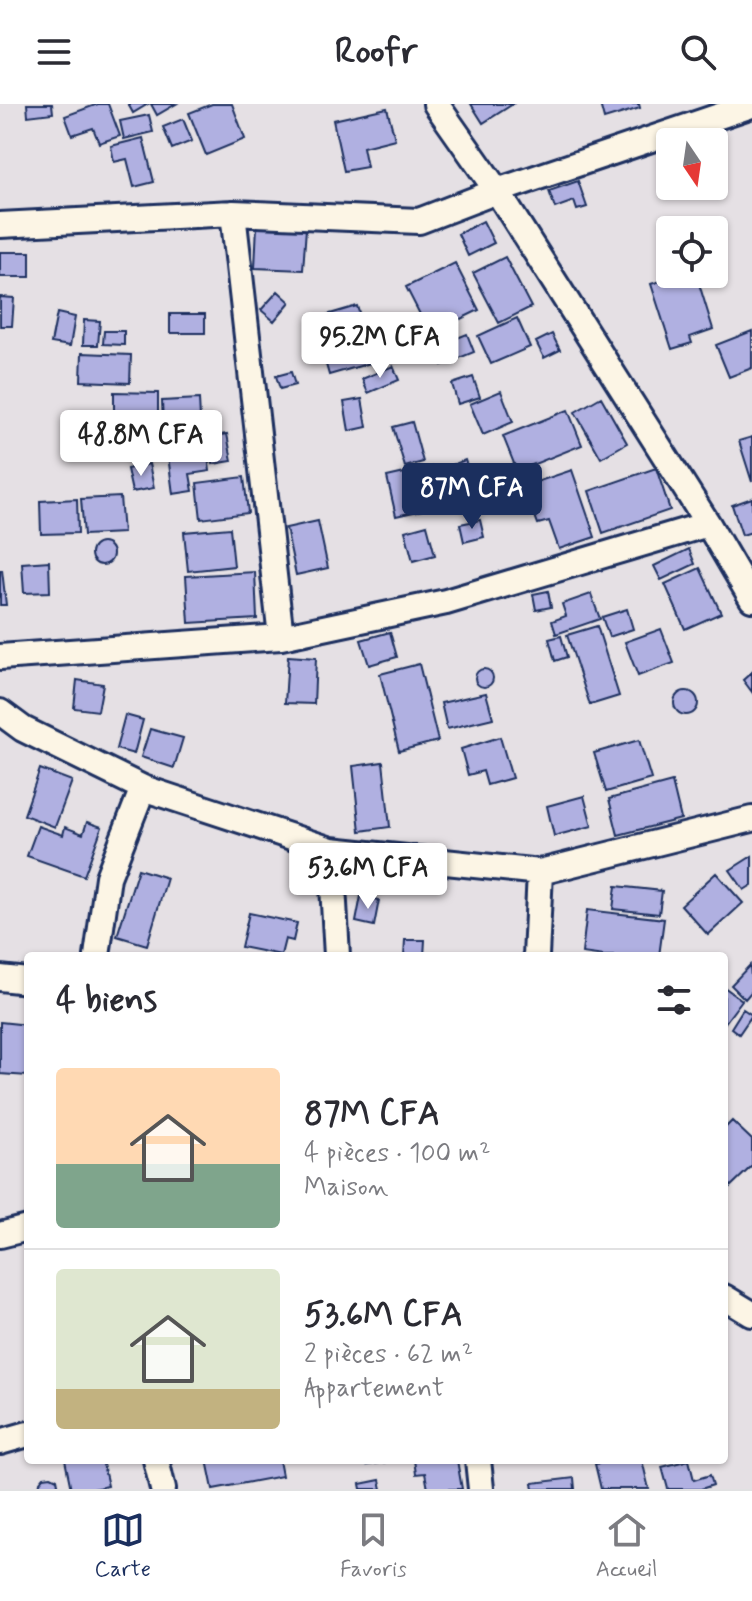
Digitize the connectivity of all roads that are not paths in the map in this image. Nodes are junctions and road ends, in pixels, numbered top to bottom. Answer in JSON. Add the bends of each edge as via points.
{"nodes":[{"id":1,"x":436,"y":104,"type":"edge"},
{"id":2,"x":752,"y":105,"type":"edge"},
{"id":3,"x":497,"y":191,"type":"junction"},
{"id":4,"x":233,"y":213,"type":"junction"},
{"id":5,"x":0,"y":225,"type":"edge"},
{"id":6,"x":708,"y":524,"type":"junction"},
{"id":7,"x":752,"y":599,"type":"edge"},
{"id":8,"x":281,"y":637,"type":"junction"},
{"id":9,"x":0,"y":657,"type":"edge"},
{"id":10,"x":0,"y":712,"type":"edge"},
{"id":11,"x":143,"y":788,"type":"junction"},
{"id":12,"x":752,"y":819,"type":"edge"},
{"id":13,"x":331,"y":850,"type":"junction"},
{"id":14,"x":540,"y":872,"type":"junction"},
{"id":15,"x":98,"y":952,"type":"edge"},
{"id":16,"x":337,"y":952,"type":"edge"},
{"id":17,"x":536,"y":952,"type":"edge"},
{"id":18,"x":0,"y":978,"type":"edge"},
{"id":19,"x":24,"y":981,"type":"edge"},
{"id":20,"x":24,"y":1229,"type":"edge"},
{"id":21,"x":0,"y":1235,"type":"edge"},
{"id":22,"x":728,"y":1299,"type":"edge"},
{"id":23,"x":752,"y":1314,"type":"edge"},
{"id":24,"x":24,"y":1435,"type":"edge"},
{"id":25,"x":0,"y":1442,"type":"edge"},
{"id":26,"x":157,"y":1464,"type":"edge"},
{"id":27,"x":478,"y":1464,"type":"edge"},
{"id":28,"x":163,"y":1489,"type":"edge"},
{"id":29,"x":481,"y":1489,"type":"edge"}],
"edges":[{"from":1,"to":3,"type":"street"},
{"from":2,"to":3,"type":"street"},
{"from":3,"to":4,"type":"street","via":[[419,221]]},
{"from":3,"to":6,"type":"street"},
{"from":4,"to":5,"type":"street"},
{"from":4,"to":8,"type":"street"},
{"from":6,"to":7,"type":"street"},
{"from":6,"to":8,"type":"street","via":[[446,602]]},
{"from":8,"to":9,"type":"street"},
{"from":10,"to":11,"type":"street","via":[[23,729]]},
{"from":11,"to":13,"type":"street"},
{"from":11,"to":15,"type":"street","via":[[108,877]]},
{"from":12,"to":14,"type":"street"},
{"from":13,"to":14,"type":"street"},
{"from":13,"to":16,"type":"street"},
{"from":14,"to":17,"type":"street"},
{"from":18,"to":19,"type":"street"},
{"from":20,"to":21,"type":"street"},
{"from":22,"to":23,"type":"street"},
{"from":24,"to":25,"type":"street"},
{"from":26,"to":28,"type":"street"},
{"from":27,"to":29,"type":"street"}]}
